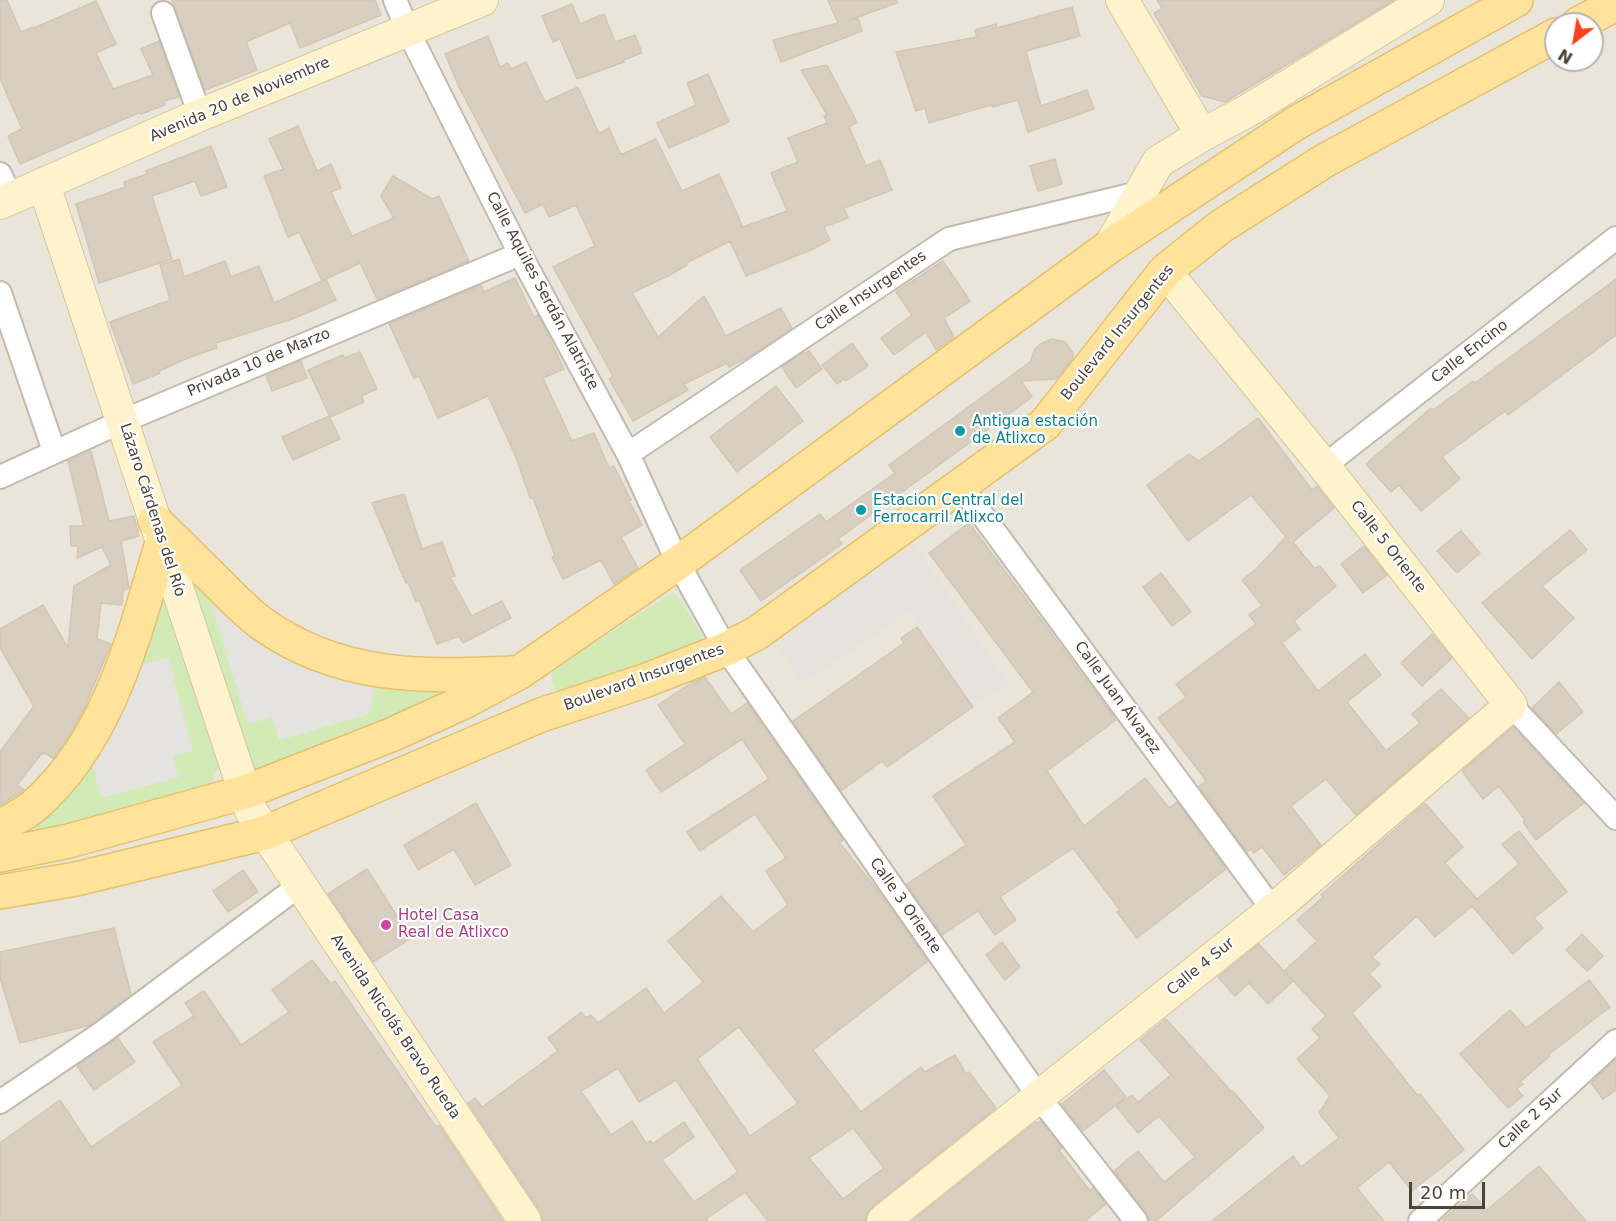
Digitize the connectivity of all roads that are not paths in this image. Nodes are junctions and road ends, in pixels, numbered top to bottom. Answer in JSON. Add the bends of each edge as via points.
{"nodes":[{"id":1,"x":395,"y":0,"type":"edge"},
{"id":2,"x":482,"y":0,"type":"edge"},
{"id":3,"x":1122,"y":0,"type":"edge"},
{"id":4,"x":1428,"y":0,"type":"edge"},
{"id":5,"x":1516,"y":0,"type":"edge"},
{"id":6,"x":1616,"y":4,"type":"edge"},
{"id":7,"x":1601,"y":12,"type":"edge"},
{"id":8,"x":162,"y":13,"type":"dead end"},
{"id":9,"x":408,"y":31,"type":"junction"},
{"id":10,"x":1544,"y":42,"type":"edge"},
{"id":11,"x":200,"y":115,"type":"junction"},
{"id":12,"x":1202,"y":135,"type":"junction"},
{"id":13,"x":44,"y":185,"type":"junction"},
{"id":14,"x":4,"y":192,"type":"edge"},
{"id":15,"x":1143,"y":192,"type":"junction"},
{"id":16,"x":1616,"y":238,"type":"edge"},
{"id":17,"x":1110,"y":246,"type":"junction"},
{"id":18,"x":520,"y":254,"type":"junction"},
{"id":19,"x":1165,"y":271,"type":"junction"},
{"id":20,"x":0,"y":293,"type":"edge"},
{"id":21,"x":123,"y":421,"type":"junction"},
{"id":22,"x":54,"y":451,"type":"junction"},
{"id":23,"x":628,"y":454,"type":"junction"},
{"id":24,"x":1324,"y":466,"type":"junction"},
{"id":25,"x":0,"y":477,"type":"edge"},
{"id":26,"x":961,"y":486,"type":"junction"},
{"id":27,"x":159,"y":532,"type":"junction"},
{"id":28,"x":683,"y":573,"type":"junction"},
{"id":29,"x":726,"y":649,"type":"junction"},
{"id":30,"x":520,"y":672,"type":"junction"},
{"id":31,"x":1512,"y":705,"type":"junction"},
{"id":32,"x":245,"y":792,"type":"junction"},
{"id":33,"x":1616,"y":818,"type":"edge"},
{"id":34,"x":0,"y":827,"type":"edge"},
{"id":35,"x":266,"y":833,"type":"junction"},
{"id":36,"x":0,"y":855,"type":"edge"},
{"id":37,"x":300,"y":885,"type":"junction"},
{"id":38,"x":0,"y":892,"type":"edge"},
{"id":39,"x":1273,"y":910,"type":"junction"},
{"id":40,"x":1616,"y":1041,"type":"edge"},
{"id":41,"x":1039,"y":1097,"type":"junction"},
{"id":42,"x":0,"y":1102,"type":"edge"},
{"id":43,"x":525,"y":1221,"type":"edge"},
{"id":44,"x":883,"y":1221,"type":"edge"},
{"id":45,"x":1136,"y":1221,"type":"edge"},
{"id":46,"x":1420,"y":1221,"type":"edge"}],
"edges":[{"from":1,"to":9,"type":"street","name":"Calle Aquiles Serdán Alatriste"},
{"from":2,"to":9,"type":"street","name":"Avenida 20 de Noviembre"},
{"from":3,"to":12,"type":"street"},
{"from":4,"to":12,"type":"street"},
{"from":5,"to":17,"type":"main road","via":[[1296,123]]},
{"from":6,"to":7,"type":"main road"},
{"from":8,"to":11,"type":"street"},
{"from":9,"to":11,"type":"street","name":"Avenida 20 de Noviembre"},
{"from":9,"to":18,"type":"street","name":"Calle Aquiles Serdán Alatriste"},
{"from":10,"to":19,"type":"main road","name":"Boulevard Insurgentes","via":[[1324,161],[1220,227]]},
{"from":11,"to":13,"type":"street","name":"Avenida 20 de Noviembre"},
{"from":12,"to":15,"type":"street","via":[[1158,162]]},
{"from":13,"to":14,"type":"street","name":"Avenida 20 de Noviembre"},
{"from":13,"to":21,"type":"street","name":"Lázaro Cárdenas del Río"},
{"from":15,"to":17,"type":"street"},
{"from":15,"to":23,"type":"street","name":"Calle Insurgentes","via":[[949,239]]},
{"from":16,"to":24,"type":"street","name":"Calle Encino"},
{"from":17,"to":28,"type":"main road"},
{"from":18,"to":21,"type":"street","name":"Privada 10 de Marzo"},
{"from":18,"to":23,"type":"street","name":"Calle Aquiles Serdán Alatriste"},
{"from":19,"to":24,"type":"street","name":"Calle 5 Oriente"},
{"from":19,"to":26,"type":"main road","name":"Boulevard Insurgentes","via":[[1045,424]]},
{"from":20,"to":22,"type":"street"},
{"from":21,"to":22,"type":"street","name":"Privada 10 de Marzo"},
{"from":21,"to":27,"type":"street","name":"Lázaro Cárdenas del Río"},
{"from":22,"to":25,"type":"street","name":"Privada 10 de Marzo"},
{"from":23,"to":28,"type":"street","name":"Calle Aquiles Serdán Alatriste"},
{"from":24,"to":31,"type":"street","name":"Calle 5 Oriente"},
{"from":26,"to":29,"type":"main road","name":"Boulevard Insurgentes","via":[[757,633]]},
{"from":26,"to":39,"type":"street","name":"Calle Juan Álvarez"},
{"from":27,"to":30,"type":"main road","via":[[248,611],[279,634],[313,651],[360,667],[402,674]]},
{"from":27,"to":32,"type":"street","name":"Lázaro Cárdenas del Río"},
{"from":27,"to":34,"type":"main road","via":[[138,624],[108,706],[69,769],[34,806]]},
{"from":28,"to":29,"type":"street","name":"Calle 3 Oriente"},
{"from":28,"to":30,"type":"main road"},
{"from":29,"to":35,"type":"main road","name":"Boulevard Insurgentes","via":[[541,715]]},
{"from":29,"to":41,"type":"street","name":"Calle 3 Oriente"},
{"from":30,"to":32,"type":"main road","via":[[391,735]]},
{"from":31,"to":33,"type":"street","name":"Calle 5 Oriente"},
{"from":31,"to":39,"type":"street","name":"Calle 4 Sur"},
{"from":32,"to":35,"type":"street","name":"Lázaro Cárdenas del Río","via":[[251,811]]},
{"from":32,"to":36,"type":"main road","via":[[69,841]]},
{"from":35,"to":37,"type":"street","name":"Avenida Nicolás Bravo Rueda"},
{"from":35,"to":38,"type":"main road","name":"Boulevard Insurgentes","via":[[76,879]]},
{"from":37,"to":42,"type":"street","via":[[103,1032]]},
{"from":37,"to":43,"type":"street","name":"Avenida Nicolás Bravo Rueda"},
{"from":39,"to":41,"type":"street","name":"Calle 4 Sur"},
{"from":40,"to":46,"type":"street","name":"Calle 2 Sur"},
{"from":41,"to":44,"type":"street","name":"Calle 4 Sur"},
{"from":41,"to":45,"type":"street","name":"Calle 3 Oriente"}]}
